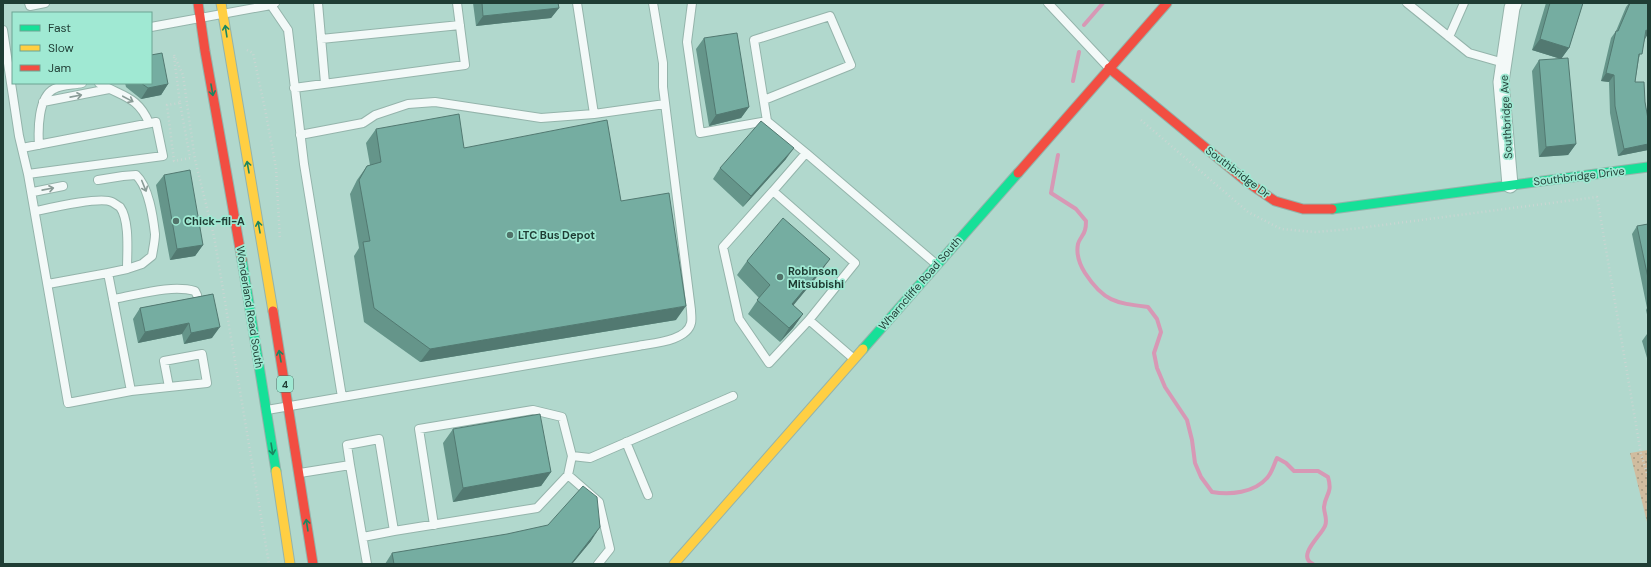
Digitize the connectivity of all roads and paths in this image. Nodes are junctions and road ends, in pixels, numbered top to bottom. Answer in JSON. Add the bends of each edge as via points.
{"nodes":[{"id":1,"x":29,"y":3,"type":"edge"},
{"id":2,"x":45,"y":3,"type":"edge"},
{"id":3,"x":198,"y":3,"type":"edge"},
{"id":4,"x":221,"y":3,"type":"edge"},
{"id":5,"x":318,"y":3,"type":"edge"},
{"id":6,"x":457,"y":3,"type":"edge"},
{"id":7,"x":576,"y":3,"type":"edge"},
{"id":8,"x":653,"y":3,"type":"edge"},
{"id":9,"x":692,"y":3,"type":"edge"},
{"id":10,"x":1048,"y":3,"type":"edge"},
{"id":11,"x":1167,"y":3,"type":"edge"},
{"id":12,"x":1407,"y":3,"type":"edge"},
{"id":13,"x":1464,"y":3,"type":"edge"},
{"id":14,"x":1514,"y":3,"type":"edge"},
{"id":15,"x":273,"y":4,"type":"edge"},
{"id":16,"x":223,"y":14,"type":"junction"},
{"id":17,"x":200,"y":18,"type":"junction"},
{"id":18,"x":460,"y":24,"type":"junction"},
{"id":19,"x":152,"y":27,"type":"edge"},
{"id":20,"x":3,"y":30,"type":"edge"},
{"id":21,"x":1449,"y":36,"type":"junction"},
{"id":22,"x":321,"y":39,"type":"junction"},
{"id":23,"x":8,"y":49,"type":"edge"},
{"id":24,"x":1504,"y":63,"type":"junction"},
{"id":25,"x":1109,"y":68,"type":"junction"},
{"id":26,"x":12,"y":81,"type":"edge"},
{"id":27,"x":325,"y":83,"type":"junction"},
{"id":28,"x":12,"y":84,"type":"edge"},
{"id":29,"x":77,"y":84,"type":"edge"},
{"id":30,"x":101,"y":84,"type":"edge"},
{"id":31,"x":294,"y":88,"type":"junction"},
{"id":32,"x":109,"y":89,"type":"junction"},
{"id":33,"x":764,"y":100,"type":"junction"},
{"id":34,"x":43,"y":102,"type":"junction"},
{"id":35,"x":180,"y":103,"type":"junction"},
{"id":36,"x":665,"y":104,"type":"junction"},
{"id":37,"x":594,"y":114,"type":"junction"},
{"id":38,"x":1141,"y":120,"type":"dead end"},
{"id":39,"x":767,"y":121,"type":"junction"},
{"id":40,"x":149,"y":123,"type":"junction"},
{"id":41,"x":300,"y":135,"type":"junction"},
{"id":42,"x":39,"y":145,"type":"junction"},
{"id":43,"x":22,"y":148,"type":"junction"},
{"id":44,"x":806,"y":153,"type":"junction"},
{"id":45,"x":1648,"y":167,"type":"edge"},
{"id":46,"x":28,"y":174,"type":"junction"},
{"id":47,"x":98,"y":180,"type":"dead end"},
{"id":48,"x":1510,"y":185,"type":"junction"},
{"id":49,"x":63,"y":186,"type":"dead end"},
{"id":50,"x":772,"y":191,"type":"junction"},
{"id":51,"x":32,"y":192,"type":"junction"},
{"id":52,"x":36,"y":210,"type":"junction"},
{"id":53,"x":936,"y":265,"type":"junction"},
{"id":54,"x":127,"y":268,"type":"junction"},
{"id":55,"x":108,"y":274,"type":"junction"},
{"id":56,"x":48,"y":284,"type":"junction"},
{"id":57,"x":197,"y":295,"type":"dead end"},
{"id":58,"x":113,"y":299,"type":"junction"},
{"id":59,"x":809,"y":320,"type":"junction"},
{"id":60,"x":854,"y":359,"type":"junction"},
{"id":61,"x":169,"y":387,"type":"junction"},
{"id":62,"x":131,"y":391,"type":"junction"},
{"id":63,"x":732,"y":396,"type":"dead end"},
{"id":64,"x":342,"y":397,"type":"junction"},
{"id":65,"x":289,"y":406,"type":"junction"},
{"id":66,"x":266,"y":411,"type":"junction"},
{"id":67,"x":626,"y":442,"type":"junction"},
{"id":68,"x":572,"y":456,"type":"junction"},
{"id":69,"x":350,"y":465,"type":"junction"},
{"id":70,"x":299,"y":473,"type":"junction"},
{"id":71,"x":568,"y":475,"type":"junction"},
{"id":72,"x":1648,"y":477,"type":"edge"},
{"id":73,"x":648,"y":495,"type":"dead end"},
{"id":74,"x":434,"y":524,"type":"junction"},
{"id":75,"x":394,"y":531,"type":"junction"},
{"id":76,"x":362,"y":537,"type":"junction"},
{"id":77,"x":270,"y":564,"type":"edge"},
{"id":78,"x":290,"y":564,"type":"edge"},
{"id":79,"x":313,"y":564,"type":"edge"},
{"id":80,"x":367,"y":564,"type":"edge"},
{"id":81,"x":598,"y":564,"type":"edge"},
{"id":82,"x":674,"y":564,"type":"edge"}],
"edges":[{"from":1,"to":2,"type":"lane","via":[[30,6]]},
{"from":3,"to":17,"type":"main road","name":"Wonderland Road South","number":"4"},
{"from":4,"to":16,"type":"main road","name":"Wonderland Road South","number":"4"},
{"from":5,"to":22,"type":"lane"},
{"from":6,"to":18,"type":"lane"},
{"from":7,"to":37,"type":"lane"},
{"from":8,"to":36,"type":"lane","via":[[663,63]]},
{"from":9,"to":39,"type":"lane","via":[[687,42],[700,133]]},
{"from":10,"to":25,"type":"lane"},
{"from":11,"to":25,"type":"main road","name":"Wharncliffe Road South"},
{"from":12,"to":21,"type":"lane"},
{"from":13,"to":21,"type":"lane"},
{"from":14,"to":24,"type":"street","name":"Southbridge Ave"},
{"from":15,"to":16,"type":"lane"},
{"from":15,"to":31,"type":"lane","via":[[288,30]]},
{"from":16,"to":17,"type":"lane"},
{"from":65,"to":16,"type":"main road","name":"Wonderland Road South","number":"4","one_way":true},
{"from":17,"to":19,"type":"lane"},
{"from":17,"to":66,"type":"main road","name":"Wonderland Road South","number":"4","one_way":true},
{"from":18,"to":22,"type":"lane"},
{"from":18,"to":27,"type":"lane","via":[[465,65]]},
{"from":20,"to":23,"type":"lane"},
{"from":21,"to":24,"type":"lane","via":[[1469,53]]},
{"from":22,"to":27,"type":"lane"},
{"from":23,"to":26,"type":"lane"},
{"from":24,"to":48,"type":"street","name":"Southbridge Ave","via":[[1502,82]]},
{"from":25,"to":48,"type":"main road","name":"Southbridge Dr","via":[[1247,182],[1275,201],[1303,209],[1334,209]]},
{"from":25,"to":53,"type":"main road","name":"Wharncliffe Road South"},
{"from":27,"to":31,"type":"lane"},
{"from":28,"to":43,"type":"lane"},
{"from":29,"to":34,"type":"lane","via":[[54,89]]},
{"from":30,"to":32,"type":"lane"},
{"from":31,"to":41,"type":"lane"},
{"from":34,"to":32,"type":"lane","one_way":true},
{"from":32,"to":40,"type":"lane","one_way":true,"via":[[133,100],[144,110]]},
{"from":33,"to":33,"type":"lane","via":[[754,40],[830,16],[851,65]]},
{"from":33,"to":39,"type":"lane"},
{"from":34,"to":42,"type":"lane","via":[[38,125]]},
{"from":35,"to":35,"type":"path","via":[[167,105],[174,161],[190,158]]},
{"from":35,"to":77,"type":"path","via":[[174,55],[183,75],[196,160],[214,236]]},
{"from":36,"to":37,"type":"lane"},
{"from":36,"to":64,"type":"lane","via":[[691,310],[691,324],[687,332],[679,337],[638,346]]},
{"from":37,"to":41,"type":"lane","via":[[541,118],[435,102],[408,104],[375,115],[363,123]]},
{"from":38,"to":72,"type":"path","via":[[1248,212],[1281,229],[1315,232],[1352,229],[1597,197],[1641,454]]},
{"from":39,"to":44,"type":"lane"},
{"from":40,"to":42,"type":"lane"},
{"from":40,"to":46,"type":"lane","via":[[156,122],[163,156]]},
{"from":41,"to":64,"type":"lane"},
{"from":42,"to":43,"type":"lane"},
{"from":43,"to":46,"type":"lane"},
{"from":44,"to":50,"type":"lane"},
{"from":44,"to":53,"type":"lane"},
{"from":45,"to":48,"type":"main road","name":"Southbridge Drive"},
{"from":46,"to":51,"type":"lane"},
{"from":47,"to":54,"type":"lane","one_way":true,"via":[[136,175],[142,180],[148,197],[155,235],[152,256],[142,264]]},
{"from":51,"to":49,"type":"lane","one_way":true},
{"from":50,"to":59,"type":"lane","via":[[854,263]]},
{"from":50,"to":59,"type":"lane","via":[[723,247],[739,320],[769,363]]},
{"from":51,"to":52,"type":"lane"},
{"from":52,"to":54,"type":"lane","via":[[94,200],[112,201],[120,208],[125,218]]},
{"from":52,"to":56,"type":"lane"},
{"from":53,"to":60,"type":"main road","name":"Wharncliffe Road South"},
{"from":54,"to":55,"type":"lane"},
{"from":55,"to":56,"type":"lane"},
{"from":55,"to":58,"type":"lane"},
{"from":56,"to":62,"type":"lane","via":[[68,403]]},
{"from":57,"to":58,"type":"lane","via":[[195,291],[186,288],[173,288]]},
{"from":58,"to":62,"type":"lane"},
{"from":59,"to":60,"type":"lane"},
{"from":60,"to":82,"type":"main road","name":"Wharncliffe Road South"},
{"from":61,"to":61,"type":"lane","via":[[207,383],[202,354],[164,361]]},
{"from":61,"to":62,"type":"lane"},
{"from":63,"to":67,"type":"lane"},
{"from":64,"to":65,"type":"lane"},
{"from":65,"to":66,"type":"lane"},
{"from":65,"to":70,"type":"main road","name":"Wonderland Road South","number":"4"},
{"from":66,"to":78,"type":"main road","name":"Wonderland Road South","number":"4","one_way":true},
{"from":67,"to":68,"type":"lane","via":[[590,458]]},
{"from":67,"to":73,"type":"lane"},
{"from":68,"to":71,"type":"lane"},
{"from":68,"to":74,"type":"lane","via":[[562,417],[533,410],[419,429]]},
{"from":69,"to":70,"type":"lane"},
{"from":69,"to":75,"type":"lane","via":[[347,445],[379,440]]},
{"from":69,"to":76,"type":"lane"},
{"from":79,"to":70,"type":"main road","name":"Wonderland Road South","number":"4","one_way":true},
{"from":71,"to":74,"type":"lane","via":[[537,508]]},
{"from":71,"to":81,"type":"lane","via":[[599,502],[610,549]]},
{"from":74,"to":75,"type":"lane"},
{"from":75,"to":76,"type":"lane"},
{"from":76,"to":80,"type":"lane"}]}
